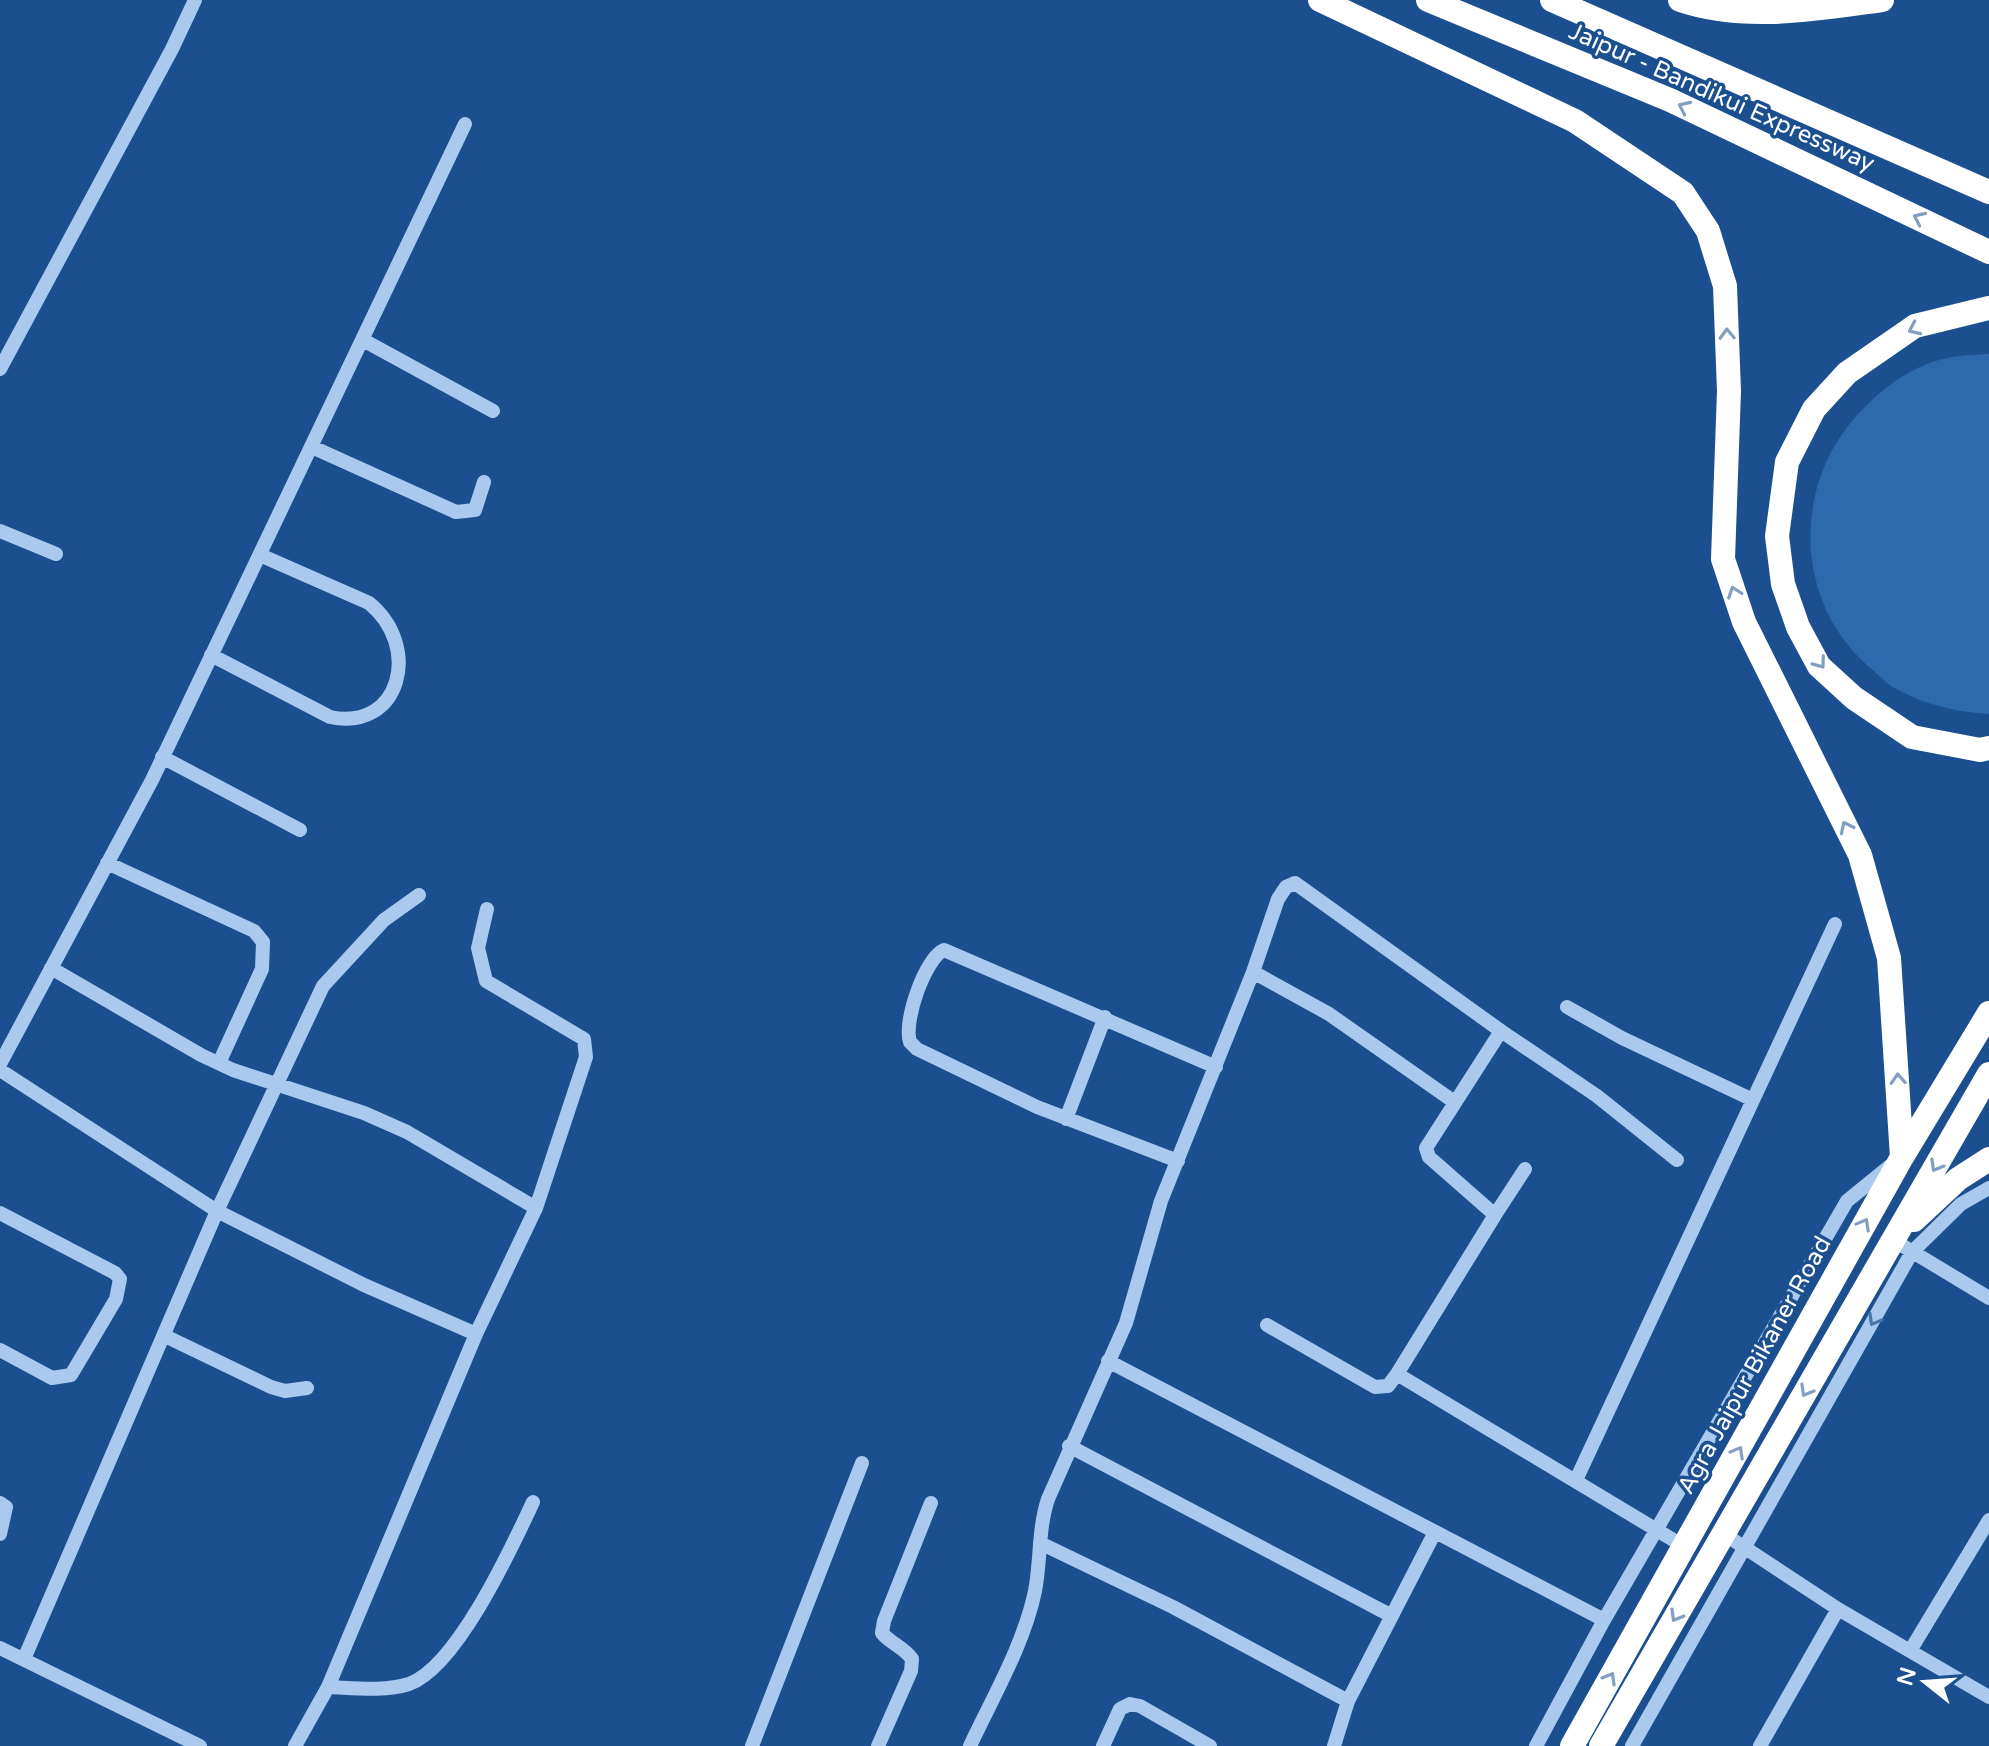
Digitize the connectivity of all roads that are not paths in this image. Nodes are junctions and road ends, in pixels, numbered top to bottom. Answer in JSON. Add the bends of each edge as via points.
{"nodes":[{"id":1,"x":195,"y":0,"type":"edge"},
{"id":2,"x":1320,"y":0,"type":"edge"},
{"id":3,"x":1428,"y":0,"type":"edge"},
{"id":4,"x":1552,"y":0,"type":"edge"},
{"id":5,"x":1680,"y":0,"type":"edge"},
{"id":6,"x":1882,"y":0,"type":"edge"},
{"id":7,"x":465,"y":124,"type":"dead end"},
{"id":8,"x":1989,"y":192,"type":"edge"},
{"id":9,"x":1989,"y":252,"type":"edge"},
{"id":10,"x":1989,"y":308,"type":"edge"},
{"id":11,"x":363,"y":340,"type":"junction"},
{"id":12,"x":0,"y":369,"type":"edge"},
{"id":13,"x":493,"y":411,"type":"dead end"},
{"id":14,"x":312,"y":447,"type":"junction"},
{"id":15,"x":484,"y":482,"type":"dead end"},
{"id":16,"x":0,"y":531,"type":"edge"},
{"id":17,"x":56,"y":554,"type":"dead end"},
{"id":18,"x":260,"y":555,"type":"junction"},
{"id":19,"x":211,"y":655,"type":"junction"},
{"id":20,"x":1989,"y":748,"type":"edge"},
{"id":21,"x":162,"y":757,"type":"junction"},
{"id":22,"x":300,"y":830,"type":"dead end"},
{"id":23,"x":107,"y":863,"type":"junction"},
{"id":24,"x":419,"y":895,"type":"dead end"},
{"id":25,"x":487,"y":909,"type":"dead end"},
{"id":26,"x":1835,"y":924,"type":"dead end"},
{"id":27,"x":51,"y":968,"type":"junction"},
{"id":28,"x":1253,"y":972,"type":"junction"},
{"id":29,"x":1567,"y":1007,"type":"dead end"},
{"id":30,"x":1989,"y":1013,"type":"edge"},
{"id":31,"x":1105,"y":1017,"type":"junction"},
{"id":32,"x":1501,"y":1031,"type":"junction"},
{"id":33,"x":219,"y":1063,"type":"junction"},
{"id":34,"x":0,"y":1064,"type":"edge"},
{"id":35,"x":1216,"y":1067,"type":"junction"},
{"id":36,"x":0,"y":1070,"type":"edge"},
{"id":37,"x":1989,"y":1074,"type":"edge"},
{"id":38,"x":276,"y":1084,"type":"junction"},
{"id":39,"x":1753,"y":1100,"type":"junction"},
{"id":40,"x":1453,"y":1101,"type":"junction"},
{"id":41,"x":1066,"y":1119,"type":"junction"},
{"id":42,"x":1902,"y":1157,"type":"junction"},
{"id":43,"x":1989,"y":1159,"type":"edge"},
{"id":44,"x":1677,"y":1160,"type":"dead end"},
{"id":45,"x":1178,"y":1161,"type":"junction"},
{"id":46,"x":1525,"y":1169,"type":"dead end"},
{"id":47,"x":1989,"y":1188,"type":"edge"},
{"id":48,"x":536,"y":1208,"type":"junction"},
{"id":49,"x":217,"y":1211,"type":"junction"},
{"id":50,"x":0,"y":1213,"type":"edge"},
{"id":51,"x":1495,"y":1215,"type":"junction"},
{"id":52,"x":1903,"y":1246,"type":"junction"},
{"id":53,"x":1989,"y":1298,"type":"edge"},
{"id":54,"x":1267,"y":1325,"type":"dead end"},
{"id":55,"x":476,"y":1334,"type":"junction"},
{"id":56,"x":165,"y":1336,"type":"junction"},
{"id":57,"x":0,"y":1350,"type":"edge"},
{"id":58,"x":1108,"y":1361,"type":"junction"},
{"id":59,"x":1397,"y":1374,"type":"junction"},
{"id":60,"x":307,"y":1388,"type":"dead end"},
{"id":61,"x":1069,"y":1446,"type":"junction"},
{"id":62,"x":862,"y":1463,"type":"dead end"},
{"id":63,"x":1576,"y":1480,"type":"junction"},
{"id":64,"x":533,"y":1502,"type":"dead end"},
{"id":65,"x":0,"y":1503,"type":"edge"},
{"id":66,"x":931,"y":1503,"type":"dead end"},
{"id":67,"x":1989,"y":1520,"type":"edge"},
{"id":68,"x":1657,"y":1529,"type":"junction"},
{"id":69,"x":1435,"y":1532,"type":"junction"},
{"id":70,"x":0,"y":1534,"type":"edge"},
{"id":71,"x":1724,"y":1534,"type":"junction"},
{"id":72,"x":1040,"y":1543,"type":"junction"},
{"id":73,"x":1685,"y":1547,"type":"junction"},
{"id":74,"x":1746,"y":1548,"type":"junction"},
{"id":75,"x":1838,"y":1609,"type":"junction"},
{"id":76,"x":1390,"y":1615,"type":"junction"},
{"id":77,"x":1604,"y":1620,"type":"junction"},
{"id":78,"x":0,"y":1648,"type":"edge"},
{"id":79,"x":1910,"y":1651,"type":"junction"},
{"id":80,"x":24,"y":1659,"type":"junction"},
{"id":81,"x":328,"y":1687,"type":"junction"},
{"id":82,"x":1989,"y":1697,"type":"edge"},
{"id":83,"x":1348,"y":1701,"type":"junction"},
{"id":84,"x":1766,"y":1744,"type":"edge"},
{"id":85,"x":200,"y":1746,"type":"edge"},
{"id":86,"x":295,"y":1746,"type":"edge"},
{"id":87,"x":752,"y":1746,"type":"edge"},
{"id":88,"x":878,"y":1746,"type":"edge"},
{"id":89,"x":970,"y":1746,"type":"edge"},
{"id":90,"x":1103,"y":1746,"type":"edge"},
{"id":91,"x":1210,"y":1746,"type":"edge"},
{"id":92,"x":1334,"y":1746,"type":"edge"},
{"id":93,"x":1536,"y":1746,"type":"edge"},
{"id":94,"x":1572,"y":1746,"type":"edge"},
{"id":95,"x":1601,"y":1746,"type":"edge"},
{"id":96,"x":1632,"y":1746,"type":"edge"}],
"edges":[{"from":1,"to":12,"type":"street"},
{"from":42,"to":2,"type":"highway","one_way":true,"via":[[1889,958],[1860,855],[1744,622],[1723,559],[1729,391],[1725,286],[1708,231],[1683,193],[1575,121]]},
{"from":9,"to":3,"type":"highway","name":"Jaipur - Bandikui Expressway","one_way":true,"via":[[1670,100]]},
{"from":4,"to":8,"type":"highway","name":"Jaipur - Bandikui Expressway"},
{"from":5,"to":6,"type":"highway","via":[[1787,13]]},
{"from":7,"to":11,"type":"street"},
{"from":10,"to":20,"type":"highway","one_way":true,"via":[[1915,326],[1847,373],[1814,409],[1787,462],[1777,536],[1783,584],[1819,666],[1854,698],[1912,737]]},
{"from":11,"to":13,"type":"street"},
{"from":11,"to":14,"type":"street"},
{"from":14,"to":15,"type":"street","via":[[456,512],[475,510]]},
{"from":14,"to":18,"type":"street"},
{"from":16,"to":17,"type":"street"},
{"from":18,"to":19,"type":"street"},
{"from":18,"to":19,"type":"street","via":[[369,603],[384,616],[401,657],[394,684],[384,703],[367,715],[345,720]]},
{"from":19,"to":21,"type":"street"},
{"from":21,"to":22,"type":"street"},
{"from":21,"to":23,"type":"street"},
{"from":23,"to":27,"type":"street"},
{"from":23,"to":33,"type":"street","via":[[254,931],[263,942],[262,969]]},
{"from":24,"to":38,"type":"street","via":[[384,920],[323,986]]},
{"from":25,"to":48,"type":"street","via":[[478,948],[486,981],[577,1034],[587,1048]]},
{"from":26,"to":39,"type":"street"},
{"from":27,"to":33,"type":"street"},
{"from":27,"to":34,"type":"street"},
{"from":28,"to":32,"type":"street","via":[[1278,899],[1295,883]]},
{"from":28,"to":35,"type":"street"},
{"from":28,"to":40,"type":"street","via":[[1329,1014]]},
{"from":29,"to":39,"type":"street"},
{"from":30,"to":42,"type":"highway","name":"Agra Jaipur Bikaner Road"},
{"from":31,"to":35,"type":"street"},
{"from":31,"to":41,"type":"street"},
{"from":31,"to":41,"type":"street","via":[[944,950],[931,962],[907,1019],[910,1042],[917,1049]]},
{"from":32,"to":40,"type":"street"},
{"from":32,"to":44,"type":"street","via":[[1607,1103]]},
{"from":33,"to":38,"type":"street"},
{"from":35,"to":45,"type":"street"},
{"from":36,"to":49,"type":"street"},
{"from":37,"to":52,"type":"highway","one_way":true},
{"from":38,"to":48,"type":"street","via":[[407,1132]]},
{"from":38,"to":49,"type":"street"},
{"from":39,"to":63,"type":"street"},
{"from":40,"to":51,"type":"street","via":[[1426,1148],[1429,1157]]},
{"from":41,"to":45,"type":"street"},
{"from":42,"to":68,"type":"street","via":[[1847,1201]]},
{"from":73,"to":42,"type":"highway","name":"Agra Jaipur Bikaner Road","one_way":true},
{"from":43,"to":52,"type":"highway","via":[[1958,1179]]},
{"from":45,"to":58,"type":"street","via":[[1148,1239],[1138,1289]]},
{"from":46,"to":51,"type":"street"},
{"from":47,"to":52,"type":"street"},
{"from":48,"to":55,"type":"street"},
{"from":49,"to":55,"type":"street"},
{"from":49,"to":56,"type":"street"},
{"from":50,"to":57,"type":"street","via":[[120,1279],[116,1299],[71,1375],[52,1378]]},
{"from":51,"to":59,"type":"street"},
{"from":52,"to":53,"type":"street"},
{"from":52,"to":71,"type":"highway","one_way":true},
{"from":52,"to":74,"type":"street","one_way":true},
{"from":54,"to":59,"type":"street","via":[[1375,1387],[1388,1386]]},
{"from":55,"to":81,"type":"street"},
{"from":56,"to":60,"type":"street","via":[[271,1387]]},
{"from":56,"to":80,"type":"street"},
{"from":58,"to":61,"type":"street"},
{"from":58,"to":69,"type":"street"},
{"from":59,"to":63,"type":"street"},
{"from":61,"to":72,"type":"street","via":[[1041,1519]]},
{"from":61,"to":76,"type":"street"},
{"from":62,"to":87,"type":"street"},
{"from":63,"to":68,"type":"street"},
{"from":64,"to":81,"type":"street","via":[[491,1589],[424,1675],[388,1688]]},
{"from":65,"to":70,"type":"street","via":[[6,1507]]},
{"from":66,"to":88,"type":"street","via":[[884,1621],[882,1633],[912,1659]]},
{"from":67,"to":79,"type":"street"},
{"from":68,"to":73,"type":"street"},
{"from":68,"to":77,"type":"street"},
{"from":69,"to":76,"type":"street"},
{"from":69,"to":77,"type":"street"},
{"from":71,"to":74,"type":"street"},
{"from":71,"to":95,"type":"highway","one_way":true},
{"from":72,"to":83,"type":"street"},
{"from":72,"to":89,"type":"street","via":[[1026,1619]]},
{"from":94,"to":73,"type":"highway","name":"Agra Jaipur Bikaner Road","one_way":true},
{"from":74,"to":75,"type":"street"},
{"from":74,"to":96,"type":"street"},
{"from":75,"to":79,"type":"street"},
{"from":75,"to":84,"type":"street"},
{"from":76,"to":83,"type":"street"},
{"from":77,"to":93,"type":"street"},
{"from":78,"to":80,"type":"street"},
{"from":79,"to":82,"type":"street"},
{"from":80,"to":85,"type":"street"},
{"from":81,"to":86,"type":"street"},
{"from":83,"to":92,"type":"street"},
{"from":90,"to":91,"type":"street","via":[[1120,1709],[1130,1704]]}]}
